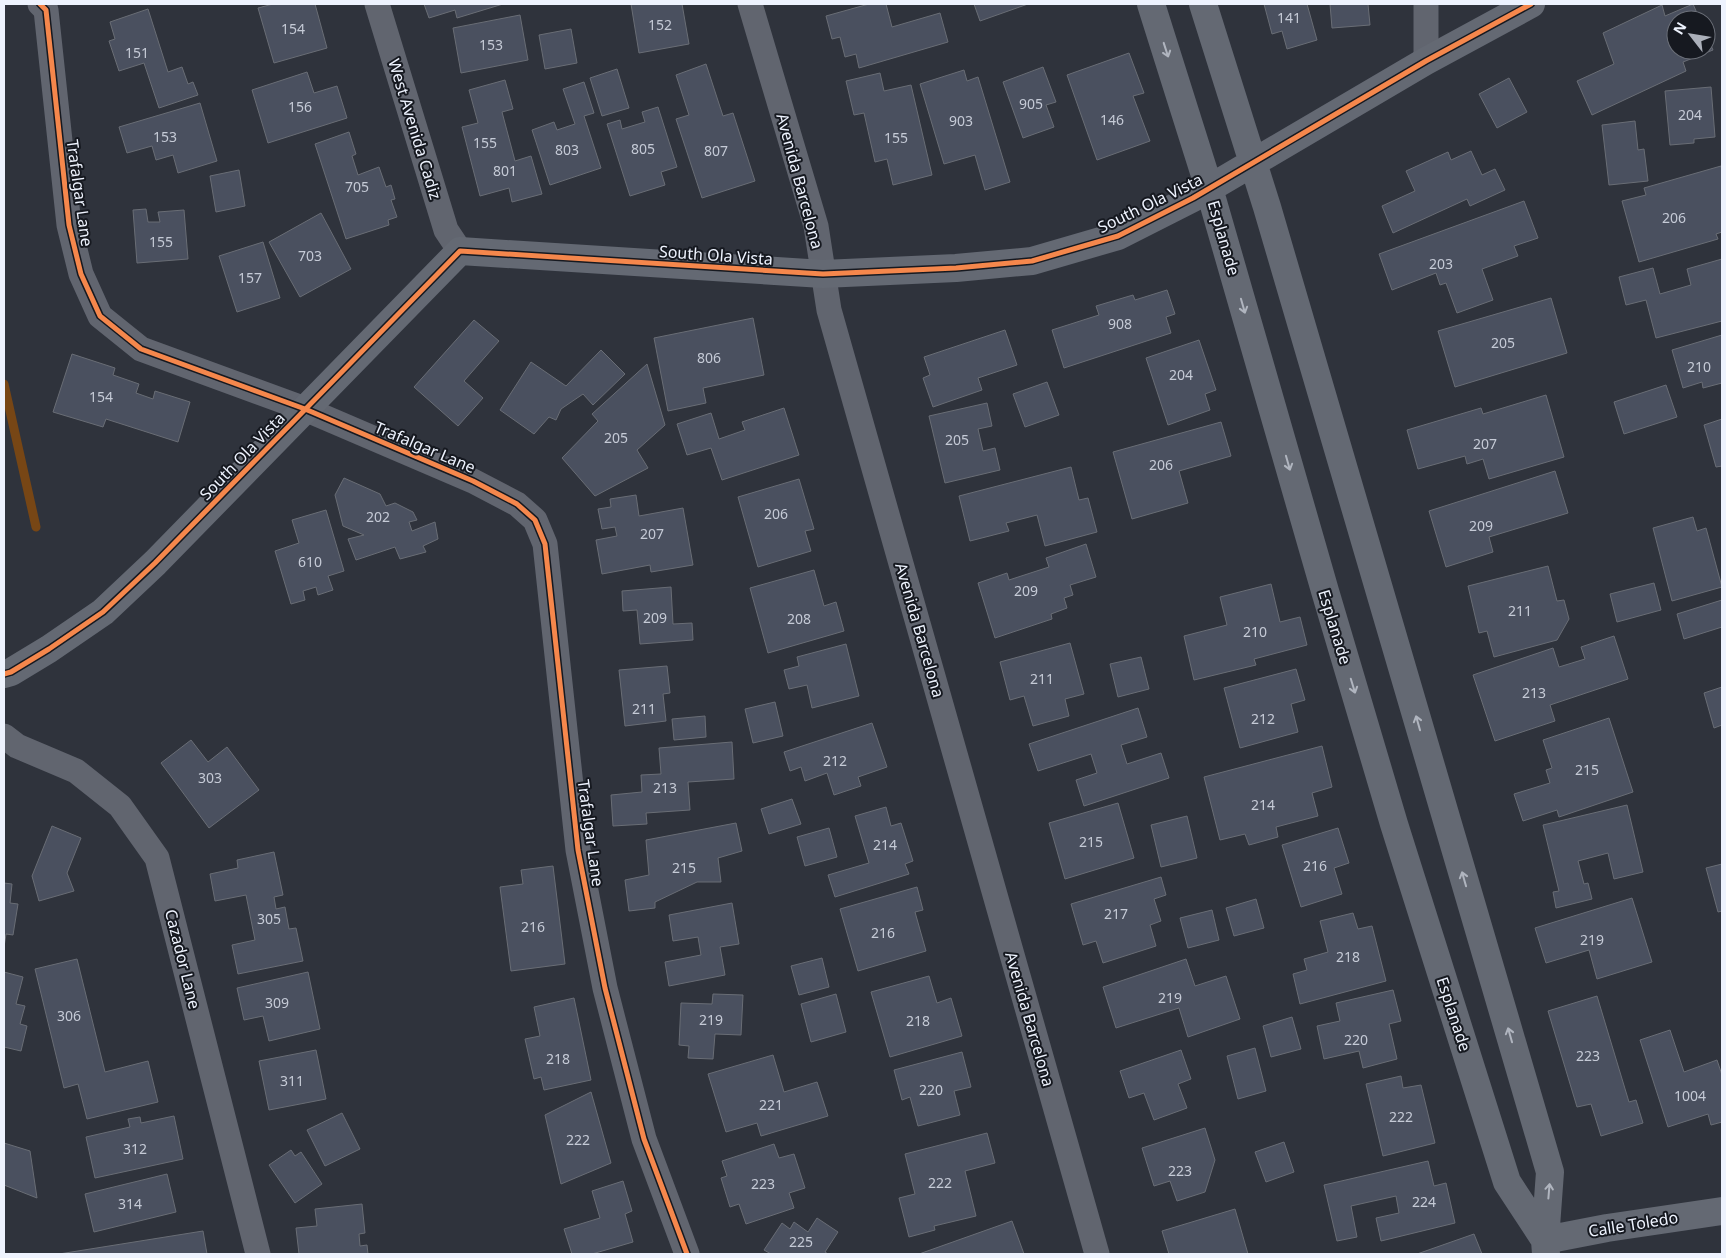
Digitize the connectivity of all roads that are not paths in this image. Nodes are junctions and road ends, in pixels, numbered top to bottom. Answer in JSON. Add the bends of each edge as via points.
{"nodes":[{"id":1,"x":40,"y":4,"type":"edge"},
{"id":2,"x":377,"y":4,"type":"edge"},
{"id":3,"x":750,"y":4,"type":"edge"},
{"id":4,"x":1151,"y":4,"type":"edge"},
{"id":5,"x":1202,"y":4,"type":"edge"},
{"id":6,"x":1426,"y":4,"type":"edge"},
{"id":7,"x":1531,"y":4,"type":"edge"},
{"id":8,"x":1426,"y":61,"type":"junction"},
{"id":9,"x":1253,"y":163,"type":"junction"},
{"id":10,"x":1209,"y":188,"type":"junction"},
{"id":11,"x":460,"y":251,"type":"junction"},
{"id":12,"x":823,"y":274,"type":"junction"},
{"id":13,"x":305,"y":409,"type":"junction"},
{"id":14,"x":4,"y":674,"type":"edge"},
{"id":15,"x":4,"y":736,"type":"edge"},
{"id":16,"x":1722,"y":1211,"type":"edge"},
{"id":17,"x":1545,"y":1247,"type":"edge"},
{"id":18,"x":258,"y":1254,"type":"edge"},
{"id":19,"x":687,"y":1254,"type":"edge"},
{"id":20,"x":1097,"y":1254,"type":"edge"}],
"edges":[{"from":1,"to":13,"type":"street","name":"Trafalgar Lane","via":[[46,10],[68,225],[81,274],[100,316],[141,349]]},
{"from":2,"to":11,"type":"street","name":"West Avenida Cadiz","via":[[446,230]]},
{"from":3,"to":12,"type":"street","name":"Avenida Barcelona","via":[[816,226]]},
{"from":4,"to":10,"type":"street","name":"Esplanade","one_way":true},
{"from":5,"to":9,"type":"street"},
{"from":6,"to":8,"type":"street"},
{"from":7,"to":8,"type":"street","name":"South Ola Vista"},
{"from":8,"to":9,"type":"street","name":"South Ola Vista"},
{"from":9,"to":10,"type":"street","name":"South Ola Vista"},
{"from":17,"to":9,"type":"street","one_way":true,"via":[[1550,1172]]},
{"from":10,"to":12,"type":"street","name":"South Ola Vista","via":[[1118,236],[1032,261]]},
{"from":10,"to":17,"type":"street","name":"Esplanade","one_way":true,"via":[[1324,591],[1507,1182]]},
{"from":11,"to":12,"type":"street","name":"South Ola Vista"},
{"from":11,"to":13,"type":"street","name":"South Ola Vista"},
{"from":12,"to":20,"type":"street","name":"Avenida Barcelona","via":[[831,320]]},
{"from":13,"to":14,"type":"street","name":"South Ola Vista","via":[[103,612]]},
{"from":13,"to":19,"type":"street","name":"Trafalgar Lane","via":[[473,481],[517,504],[535,520],[545,544],[578,850],[606,988],[644,1139]]},
{"from":15,"to":18,"type":"street","name":"Cazador Lane","via":[[17,746],[76,771],[120,806],[157,858]]},
{"from":16,"to":17,"type":"street","name":"Calle Toledo","via":[[1607,1228]]}]}
